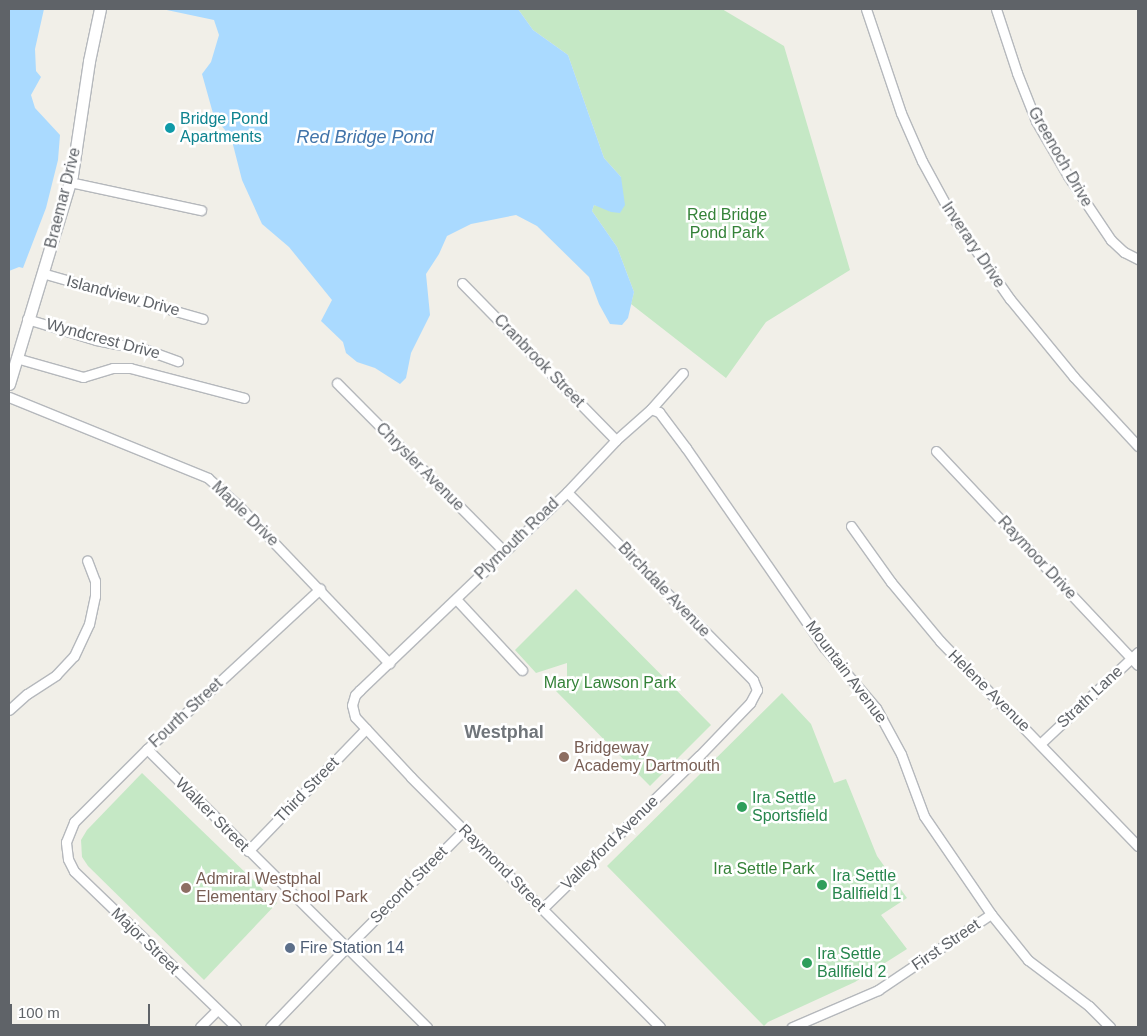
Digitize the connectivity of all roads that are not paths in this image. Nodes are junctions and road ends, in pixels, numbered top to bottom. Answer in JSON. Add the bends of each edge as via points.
{"nodes":[{"id":1,"x":100,"y":9,"type":"edge"},
{"id":2,"x":866,"y":9,"type":"edge"},
{"id":3,"x":996,"y":9,"type":"edge"},
{"id":4,"x":70,"y":182,"type":"junction"},
{"id":5,"x":201,"y":210,"type":"dead end"},
{"id":6,"x":1138,"y":259,"type":"edge"},
{"id":7,"x":42,"y":273,"type":"junction"},
{"id":8,"x":462,"y":283,"type":"dead end"},
{"id":9,"x":203,"y":318,"type":"dead end"},
{"id":10,"x":27,"y":319,"type":"junction"},
{"id":11,"x":16,"y":358,"type":"junction"},
{"id":12,"x":178,"y":361,"type":"dead end"},
{"id":13,"x":683,"y":373,"type":"dead end"},
{"id":14,"x":337,"y":382,"type":"dead end"},
{"id":15,"x":9,"y":384,"type":"edge"},
{"id":16,"x":9,"y":397,"type":"edge"},
{"id":17,"x":244,"y":398,"type":"dead end"},
{"id":18,"x":651,"y":409,"type":"junction"},
{"id":19,"x":616,"y":440,"type":"junction"},
{"id":20,"x":1138,"y":446,"type":"edge"},
{"id":21,"x":936,"y":452,"type":"dead end"},
{"id":22,"x":567,"y":492,"type":"junction"},
{"id":23,"x":851,"y":526,"type":"dead end"},
{"id":24,"x":504,"y":550,"type":"junction"},
{"id":25,"x":87,"y":560,"type":"dead end"},
{"id":26,"x":320,"y":589,"type":"junction"},
{"id":27,"x":456,"y":599,"type":"junction"},
{"id":28,"x":1136,"y":658,"type":"edge"},
{"id":29,"x":389,"y":663,"type":"junction"},
{"id":30,"x":522,"y":670,"type":"dead end"},
{"id":31,"x":757,"y":690,"type":"joint"},
{"id":32,"x":352,"y":705,"type":"joint"},
{"id":33,"x":9,"y":710,"type":"edge"},
{"id":34,"x":366,"y":729,"type":"junction"},
{"id":35,"x":1040,"y":743,"type":"junction"},
{"id":36,"x":147,"y":749,"type":"junction"},
{"id":37,"x":464,"y":830,"type":"junction"},
{"id":38,"x":1138,"y":846,"type":"edge"},
{"id":39,"x":66,"y":848,"type":"joint"},
{"id":40,"x":248,"y":851,"type":"junction"},
{"id":41,"x":543,"y":908,"type":"junction"},
{"id":42,"x":991,"y":914,"type":"junction"},
{"id":43,"x":346,"y":948,"type":"junction"},
{"id":44,"x":217,"y":1010,"type":"junction"},
{"id":45,"x":200,"y":1027,"type":"edge"},
{"id":46,"x":236,"y":1027,"type":"edge"},
{"id":47,"x":270,"y":1027,"type":"edge"},
{"id":48,"x":427,"y":1027,"type":"edge"},
{"id":49,"x":660,"y":1027,"type":"edge"},
{"id":50,"x":792,"y":1027,"type":"edge"},
{"id":51,"x":1110,"y":1027,"type":"edge"}],
"edges":[{"from":1,"to":4,"type":"main road","name":"Braemar Drive"},
{"from":2,"to":20,"type":"street","name":"Inverary Drive","via":[[901,113],[952,216],[1016,306],[1074,377]]},
{"from":3,"to":6,"type":"street","name":"Greenoch Drive","via":[[1016,73],[1036,121],[1111,240]]},
{"from":4,"to":5,"type":"street"},
{"from":4,"to":7,"type":"main road","name":"Braemar Drive"},
{"from":7,"to":9,"type":"street","name":"Islandview Drive"},
{"from":7,"to":10,"type":"main road","name":"Braemar Drive"},
{"from":8,"to":19,"type":"street","name":"Cranbrook Street"},
{"from":10,"to":11,"type":"main road","name":"Braemar Drive"},
{"from":10,"to":12,"type":"street","name":"Wyndcrest Drive"},
{"from":11,"to":15,"type":"main road","name":"Braemar Drive"},
{"from":11,"to":17,"type":"street","via":[[84,377],[113,368],[130,368]]},
{"from":13,"to":18,"type":"street","name":"Plymouth Road"},
{"from":14,"to":24,"type":"street","name":"Chrysler Avenue"},
{"from":16,"to":26,"type":"street","name":"Maple Drive","via":[[208,478],[228,494]]},
{"from":18,"to":19,"type":"street","name":"Plymouth Road"},
{"from":18,"to":42,"type":"street","name":"Mountain Avenue","via":[[659,412],[686,448],[824,647],[876,708],[901,754],[924,816]]},
{"from":19,"to":22,"type":"street","name":"Plymouth Road"},
{"from":21,"to":28,"type":"street","name":"Raymoor Drive"},
{"from":22,"to":24,"type":"street","name":"Plymouth Road"},
{"from":22,"to":31,"type":"street","name":"Birchdale Avenue","via":[[753,680]]},
{"from":23,"to":35,"type":"street","name":"Helene Avenue","via":[[891,582],[940,641]]},
{"from":24,"to":27,"type":"street","name":"Plymouth Road"},
{"from":25,"to":33,"type":"street","via":[[95,581],[95,596],[89,624],[78,647],[67,665]]},
{"from":26,"to":29,"type":"street","name":"Maple Drive"},
{"from":26,"to":36,"type":"street","name":"Fourth Street"},
{"from":27,"to":29,"type":"street","name":"Plymouth Road"},
{"from":27,"to":30,"type":"street"},
{"from":28,"to":35,"type":"street","name":"Strath Lane"},
{"from":29,"to":32,"type":"street","name":"Plymouth Road","via":[[355,695]]},
{"from":31,"to":41,"type":"street","name":"Valleyford Avenue","via":[[750,703],[699,756]]},
{"from":32,"to":34,"type":"street","name":"Raymond Street","via":[[355,717]]},
{"from":34,"to":37,"type":"street","name":"Raymond Street"},
{"from":34,"to":40,"type":"street","name":"Third Street"},
{"from":35,"to":38,"type":"street","name":"Helene Avenue"},
{"from":36,"to":39,"type":"street","name":"Fourth Street","via":[[74,822]]},
{"from":36,"to":40,"type":"street","name":"Walker Street"},
{"from":37,"to":41,"type":"street","name":"Raymond Street"},
{"from":37,"to":43,"type":"street","name":"Second Street"},
{"from":39,"to":44,"type":"street","name":"Major Street","via":[[74,871]]},
{"from":40,"to":43,"type":"street","name":"Walker Street"},
{"from":41,"to":49,"type":"street","name":"Raymond Street"},
{"from":42,"to":50,"type":"street","name":"First Street","via":[[878,990]]},
{"from":42,"to":51,"type":"street","name":"Mountain Avenue","via":[[1028,960],[1089,1006]]},
{"from":43,"to":47,"type":"street","name":"Second Street"},
{"from":43,"to":48,"type":"street","name":"Walker Street"},
{"from":44,"to":45,"type":"street"},
{"from":44,"to":46,"type":"street","name":"Major Street"}]}
